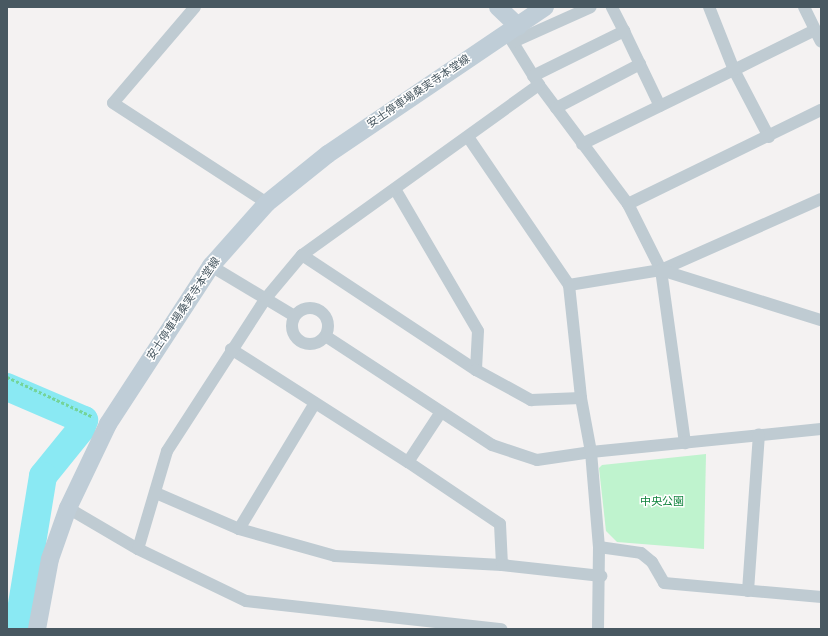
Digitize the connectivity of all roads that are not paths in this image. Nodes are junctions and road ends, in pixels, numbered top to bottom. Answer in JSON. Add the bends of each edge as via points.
{"nodes":[{"id":1,"x":195,"y":7,"type":"edge"},
{"id":2,"x":498,"y":7,"type":"edge"},
{"id":3,"x":545,"y":7,"type":"edge"},
{"id":4,"x":591,"y":7,"type":"edge"},
{"id":5,"x":612,"y":7,"type":"edge"},
{"id":6,"x":709,"y":7,"type":"edge"},
{"id":7,"x":804,"y":7,"type":"edge"},
{"id":8,"x":815,"y":30,"type":"junction"},
{"id":9,"x":624,"y":31,"type":"junction"},
{"id":10,"x":513,"y":34,"type":"junction"},
{"id":11,"x":821,"y":42,"type":"edge"},
{"id":12,"x":640,"y":64,"type":"junction"},
{"id":13,"x":734,"y":70,"type":"junction"},
{"id":14,"x":536,"y":80,"type":"junction"},
{"id":15,"x":660,"y":106,"type":"junction"},
{"id":16,"x":556,"y":108,"type":"junction"},
{"id":17,"x":821,"y":110,"type":"edge"},
{"id":18,"x":468,"y":137,"type":"junction"},
{"id":19,"x":768,"y":137,"type":"junction"},
{"id":20,"x":582,"y":144,"type":"junction"},
{"id":21,"x":395,"y":189,"type":"junction"},
{"id":22,"x":821,"y":198,"type":"edge"},
{"id":23,"x":267,"y":203,"type":"junction"},
{"id":24,"x":628,"y":204,"type":"junction"},
{"id":25,"x":302,"y":255,"type":"junction"},
{"id":26,"x":211,"y":266,"type":"junction"},
{"id":27,"x":662,"y":270,"type":"junction"},
{"id":28,"x":569,"y":285,"type":"junction"},
{"id":29,"x":266,"y":298,"type":"junction"},
{"id":30,"x":293,"y":316,"type":"junction"},
{"id":31,"x":821,"y":320,"type":"edge"},
{"id":32,"x":327,"y":337,"type":"junction"},
{"id":33,"x":231,"y":349,"type":"junction"},
{"id":34,"x":476,"y":370,"type":"junction"},
{"id":35,"x":581,"y":398,"type":"junction"},
{"id":36,"x":315,"y":403,"type":"junction"},
{"id":37,"x":441,"y":412,"type":"junction"},
{"id":38,"x":821,"y":429,"type":"edge"},
{"id":39,"x":759,"y":434,"type":"junction"},
{"id":40,"x":685,"y":443,"type":"junction"},
{"id":41,"x":591,"y":452,"type":"junction"},
{"id":42,"x":408,"y":462,"type":"junction"},
{"id":43,"x":156,"y":493,"type":"junction"},
{"id":44,"x":68,"y":508,"type":"junction"},
{"id":45,"x":239,"y":529,"type":"junction"},
{"id":46,"x":599,"y":547,"type":"junction"},
{"id":47,"x":138,"y":549,"type":"junction"},
{"id":48,"x":502,"y":565,"type":"junction"},
{"id":49,"x":601,"y":576,"type":"junction"},
{"id":50,"x":748,"y":590,"type":"junction"},
{"id":51,"x":821,"y":598,"type":"edge"},
{"id":52,"x":37,"y":629,"type":"edge"},
{"id":53,"x":501,"y":629,"type":"edge"},
{"id":54,"x":598,"y":629,"type":"edge"}],
"edges":[{"from":1,"to":23,"type":"street","via":[[113,103]]},
{"from":2,"to":10,"type":"main road"},
{"from":3,"to":10,"type":"main road","name":"安土停車場桑実寺本堂線"},
{"from":4,"to":10,"type":"street"},
{"from":5,"to":9,"type":"street"},
{"from":6,"to":13,"type":"street"},
{"from":7,"to":8,"type":"street"},
{"from":8,"to":11,"type":"street"},
{"from":8,"to":13,"type":"street"},
{"from":9,"to":12,"type":"street"},
{"from":9,"to":14,"type":"street"},
{"from":10,"to":14,"type":"street"},
{"from":10,"to":23,"type":"main road","name":"安土停車場桑実寺本堂線","via":[[328,154]]},
{"from":12,"to":15,"type":"street"},
{"from":12,"to":16,"type":"street"},
{"from":13,"to":15,"type":"street"},
{"from":13,"to":19,"type":"street"},
{"from":14,"to":16,"type":"street"},
{"from":14,"to":18,"type":"street"},
{"from":15,"to":20,"type":"street"},
{"from":16,"to":20,"type":"street"},
{"from":17,"to":19,"type":"street"},
{"from":18,"to":21,"type":"street"},
{"from":18,"to":28,"type":"street"},
{"from":19,"to":24,"type":"street"},
{"from":20,"to":24,"type":"street"},
{"from":21,"to":25,"type":"street"},
{"from":21,"to":34,"type":"street","via":[[478,330]]},
{"from":22,"to":27,"type":"street"},
{"from":23,"to":26,"type":"main road","name":"安土停車場桑実寺本堂線"},
{"from":24,"to":27,"type":"street"},
{"from":25,"to":29,"type":"street"},
{"from":25,"to":34,"type":"street"},
{"from":26,"to":29,"type":"street"},
{"from":26,"to":44,"type":"main road","name":"安土停車場桑実寺本堂線","via":[[108,424]]},
{"from":27,"to":28,"type":"street"},
{"from":27,"to":31,"type":"street"},
{"from":27,"to":40,"type":"street"},
{"from":28,"to":35,"type":"street"},
{"from":29,"to":30,"type":"street"},
{"from":29,"to":33,"type":"street"},
{"from":30,"to":32,"type":"street","via":[[309,309],[320,312],[327,320]]},
{"from":30,"to":32,"type":"street","via":[[291,328],[301,342],[311,344]]},
{"from":32,"to":37,"type":"street"},
{"from":33,"to":36,"type":"street"},
{"from":33,"to":43,"type":"street","via":[[167,451]]},
{"from":34,"to":35,"type":"street","via":[[531,400]]},
{"from":35,"to":41,"type":"street"},
{"from":36,"to":42,"type":"street"},
{"from":36,"to":45,"type":"street"},
{"from":37,"to":41,"type":"street","via":[[492,445],[537,460]]},
{"from":37,"to":42,"type":"street"},
{"from":38,"to":39,"type":"street"},
{"from":39,"to":40,"type":"street"},
{"from":39,"to":50,"type":"street"},
{"from":40,"to":41,"type":"street"},
{"from":41,"to":46,"type":"street"},
{"from":42,"to":48,"type":"street","via":[[500,524]]},
{"from":43,"to":45,"type":"street"},
{"from":43,"to":47,"type":"street"},
{"from":44,"to":47,"type":"street"},
{"from":44,"to":52,"type":"main road","name":"安土停車場桑実寺本堂線","via":[[50,559]]},
{"from":45,"to":48,"type":"street","via":[[334,556]]},
{"from":46,"to":49,"type":"street"},
{"from":46,"to":50,"type":"street","via":[[641,553],[652,562],[664,583]]},
{"from":47,"to":53,"type":"street","via":[[246,602]]},
{"from":48,"to":49,"type":"street"},
{"from":49,"to":54,"type":"street"},
{"from":50,"to":51,"type":"street"}]}
